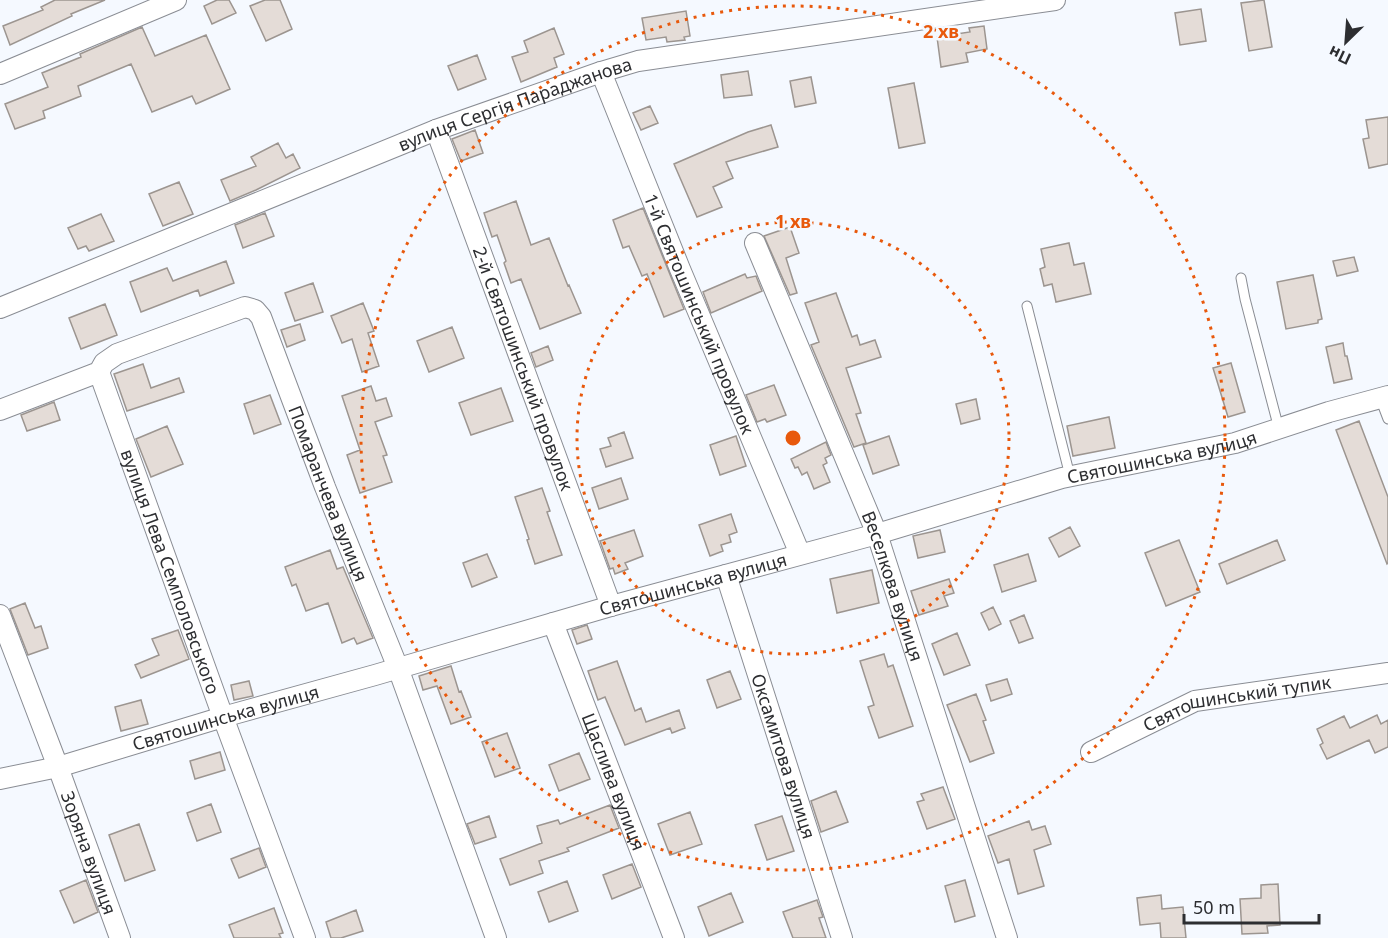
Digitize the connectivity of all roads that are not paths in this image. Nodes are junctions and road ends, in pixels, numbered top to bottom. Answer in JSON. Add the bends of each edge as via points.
{"nodes":[{"id":1,"x":176,"y":0,"type":"edge"},
{"id":2,"x":1055,"y":0,"type":"edge"},
{"id":3,"x":601,"y":72,"type":"junction"},
{"id":4,"x":0,"y":74,"type":"edge"},
{"id":5,"x":436,"y":129,"type":"junction"},
{"id":6,"x":755,"y":243,"type":"dead end"},
{"id":7,"x":1241,"y":278,"type":"dead end"},
{"id":8,"x":1027,"y":306,"type":"dead end"},
{"id":9,"x":0,"y":308,"type":"edge"},
{"id":10,"x":99,"y":372,"type":"junction"},
{"id":11,"x":1384,"y":397,"type":"edge"},
{"id":12,"x":0,"y":410,"type":"edge"},
{"id":13,"x":1388,"y":419,"type":"edge"},
{"id":14,"x":1279,"y":429,"type":"junction"},
{"id":15,"x":1070,"y":476,"type":"junction"},
{"id":16,"x":877,"y":534,"type":"junction"},
{"id":17,"x":800,"y":554,"type":"junction"},
{"id":18,"x":726,"y":575,"type":"junction"},
{"id":19,"x":611,"y":606,"type":"junction"},
{"id":20,"x":0,"y":615,"type":"edge"},
{"id":21,"x":553,"y":623,"type":"junction"},
{"id":22,"x":398,"y":668,"type":"junction"},
{"id":23,"x":1388,"y":673,"type":"edge"},
{"id":24,"x":223,"y":717,"type":"junction"},
{"id":25,"x":1091,"y":752,"type":"dead end"},
{"id":26,"x":58,"y":767,"type":"junction"},
{"id":27,"x":0,"y":779,"type":"edge"},
{"id":28,"x":120,"y":938,"type":"edge"},
{"id":29,"x":305,"y":938,"type":"edge"},
{"id":30,"x":496,"y":938,"type":"edge"},
{"id":31,"x":674,"y":938,"type":"edge"},
{"id":32,"x":842,"y":938,"type":"edge"},
{"id":33,"x":1007,"y":938,"type":"edge"}],
"edges":[{"from":1,"to":4,"type":"street"},
{"from":2,"to":3,"type":"street","name":"вулиця Сергія Параджанова","via":[[638,61]]},
{"from":3,"to":5,"type":"street","name":"вулиця Сергія Параджанова"},
{"from":3,"to":17,"type":"street","name":"1-й Святошинський провулок"},
{"from":5,"to":9,"type":"street","name":"вулиця Сергія Параджанова"},
{"from":5,"to":19,"type":"street","name":"2-й Святошинський провулок"},
{"from":6,"to":16,"type":"street","name":"Веселкова вулиця"},
{"from":7,"to":14,"type":"lane"},
{"from":8,"to":15,"type":"lane"},
{"from":10,"to":12,"type":"street","name":"Помаранчева вулиця"},
{"from":10,"to":22,"type":"street","name":"Помаранчева вулиця","via":[[117,354],[245,307],[255,310]]},
{"from":10,"to":24,"type":"street","name":"вулиця Лева Семполовського"},
{"from":11,"to":13,"type":"lane"},
{"from":11,"to":14,"type":"street","name":"Святошинська вулиця"},
{"from":14,"to":15,"type":"street","name":"Святошинська вулиця","via":[[1235,443]]},
{"from":15,"to":16,"type":"street","name":"Святошинська вулиця"},
{"from":16,"to":17,"type":"street","name":"Святошинська вулиця"},
{"from":16,"to":33,"type":"street","name":"Веселкова вулиця"},
{"from":17,"to":18,"type":"street","name":"Святошинська вулиця"},
{"from":18,"to":19,"type":"street","name":"Святошинська вулиця"},
{"from":18,"to":32,"type":"street","name":"Оксамитова вулиця"},
{"from":19,"to":21,"type":"street","name":"Святошинська вулиця"},
{"from":20,"to":26,"type":"street"},
{"from":21,"to":22,"type":"street","name":"Святошинська вулиця"},
{"from":21,"to":31,"type":"street","name":"Щаслива вулиця"},
{"from":22,"to":24,"type":"street","name":"Святошинська вулиця"},
{"from":22,"to":30,"type":"street","name":"Помаранчева вулиця"},
{"from":23,"to":25,"type":"street","name":"Святошинський тупик","via":[[1195,701]]},
{"from":24,"to":26,"type":"street","name":"Святошинська вулиця"},
{"from":24,"to":29,"type":"street","name":"вулиця Лева Семполовського"},
{"from":26,"to":27,"type":"street","name":"Святошинська вулиця"},
{"from":26,"to":28,"type":"street","name":"Зоряна вулиця"}]}
